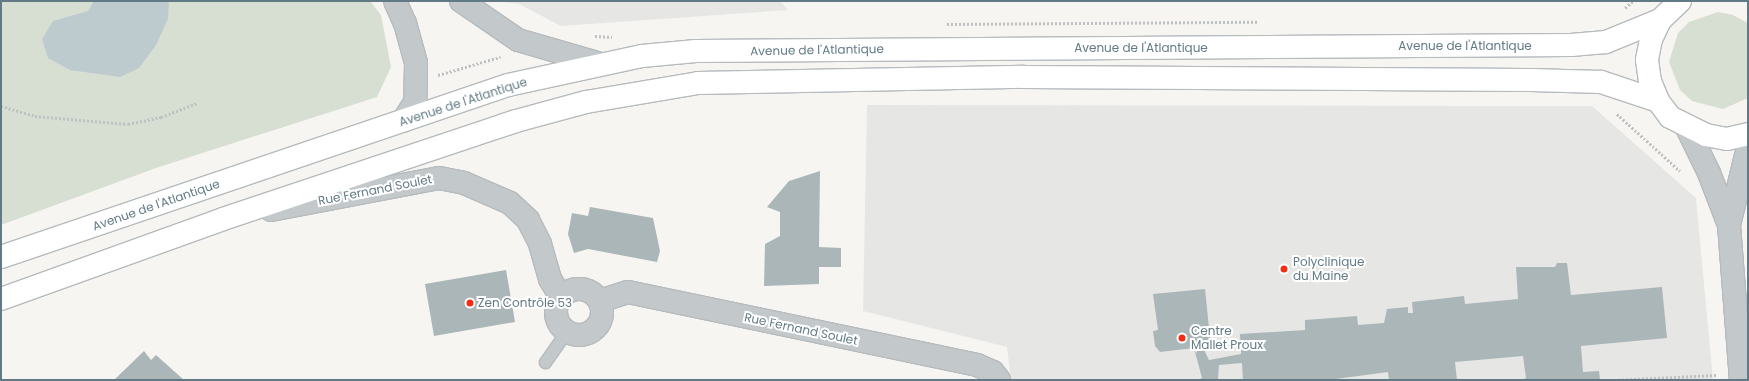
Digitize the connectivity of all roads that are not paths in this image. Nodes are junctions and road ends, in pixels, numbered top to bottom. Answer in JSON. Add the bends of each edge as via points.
{"nodes":[{"id":1,"x":394,"y":1,"type":"edge"},
{"id":2,"x":461,"y":1,"type":"edge"},
{"id":3,"x":1680,"y":1,"type":"edge"},
{"id":4,"x":1660,"y":20,"type":"junction"},
{"id":5,"x":597,"y":63,"type":"junction"},
{"id":6,"x":1658,"y":101,"type":"junction"},
{"id":7,"x":403,"y":121,"type":"junction"},
{"id":8,"x":1687,"y":128,"type":"junction"},
{"id":9,"x":1748,"y":134,"type":"edge"},
{"id":10,"x":1748,"y":147,"type":"edge"},
{"id":11,"x":223,"y":219,"type":"junction"},
{"id":12,"x":1728,"y":225,"type":"junction"},
{"id":13,"x":1,"y":257,"type":"edge"},
{"id":14,"x":561,"y":297,"type":"junction"},
{"id":15,"x":1,"y":299,"type":"edge"},
{"id":16,"x":600,"y":301,"type":"junction"},
{"id":17,"x":568,"y":331,"type":"junction"},
{"id":18,"x":545,"y":362,"type":"dead end"},
{"id":19,"x":1740,"y":377,"type":"edge"},
{"id":20,"x":999,"y":380,"type":"edge"}],
"edges":[{"from":1,"to":7,"type":"street","via":[[406,23],[416,63],[415,102]]},
{"from":2,"to":5,"type":"street","via":[[518,40]]},
{"from":3,"to":4,"type":"main road"},
{"from":4,"to":5,"type":"main road","name":"Avenue de l'Atlantique","via":[[1613,40],[1571,45],[696,51]]},
{"from":4,"to":6,"type":"main road","via":[[1651,39],[1647,60],[1650,81]]},
{"from":5,"to":7,"type":"main road","name":"Avenue de l'Atlantique","via":[[508,85]]},
{"from":6,"to":8,"type":"main road","via":[[1670,117]]},
{"from":6,"to":11,"type":"main road","via":[[1601,82],[1532,80],[1024,77],[698,84],[586,102],[516,121]]},
{"from":7,"to":13,"type":"main road","name":"Avenue de l'Atlantique"},
{"from":8,"to":9,"type":"main road","via":[[1727,139]]},
{"from":8,"to":12,"type":"street","via":[[1709,173]]},
{"from":10,"to":12,"type":"street"},
{"from":11,"to":14,"type":"street","name":"Rue Fernand Soulet","via":[[439,178],[464,183],[510,203],[528,220],[540,244],[550,279]]},
{"from":11,"to":15,"type":"main road"},
{"from":12,"to":19,"type":"street"},
{"from":14,"to":16,"type":"street","via":[[567,292],[583,289]]},
{"from":14,"to":17,"type":"street","via":[[557,317]]},
{"from":16,"to":17,"type":"street","via":[[602,316],[594,329],[578,335]]},
{"from":16,"to":20,"type":"street","name":"Rue Fernand Soulet","via":[[628,292],[977,365],[993,372]]},
{"from":17,"to":18,"type":"lane"}]}
